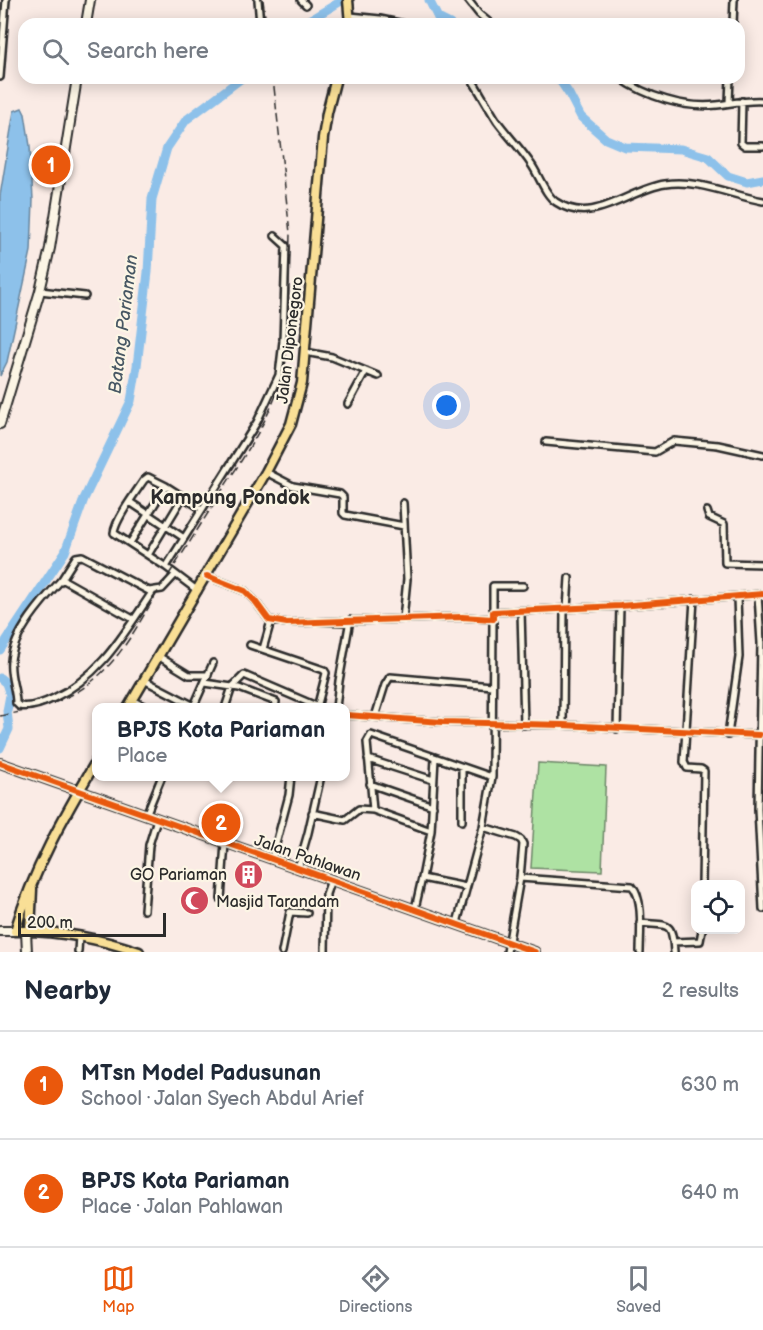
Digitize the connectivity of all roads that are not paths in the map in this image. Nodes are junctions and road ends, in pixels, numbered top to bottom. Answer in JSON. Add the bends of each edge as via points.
{"nodes":[{"id":1,"x":6,"y":0,"type":"edge"},
{"id":2,"x":90,"y":0,"type":"edge"},
{"id":3,"x":258,"y":0,"type":"edge"},
{"id":4,"x":301,"y":0,"type":"edge"},
{"id":5,"x":468,"y":0,"type":"edge"},
{"id":6,"x":734,"y":0,"type":"edge"},
{"id":7,"x":306,"y":5,"type":"dead end"},
{"id":8,"x":349,"y":12,"type":"edge"},
{"id":9,"x":87,"y":18,"type":"edge"},
{"id":10,"x":260,"y":18,"type":"edge"},
{"id":11,"x":376,"y":18,"type":"edge"},
{"id":12,"x":484,"y":18,"type":"edge"},
{"id":13,"x":732,"y":18,"type":"edge"},
{"id":14,"x":0,"y":77,"type":"edge"},
{"id":15,"x":75,"y":84,"type":"edge"},
{"id":16,"x":334,"y":84,"type":"edge"},
{"id":17,"x":475,"y":84,"type":"edge"},
{"id":18,"x":631,"y":84,"type":"edge"},
{"id":19,"x":730,"y":84,"type":"edge"},
{"id":20,"x":742,"y":101,"type":"junction"},
{"id":21,"x":763,"y":101,"type":"edge"},
{"id":22,"x":729,"y":102,"type":"junction"},
{"id":23,"x":763,"y":146,"type":"edge"},
{"id":24,"x":763,"y":201,"type":"edge"},
{"id":25,"x":275,"y":236,"type":"dead end"},
{"id":26,"x":40,"y":291,"type":"junction"},
{"id":27,"x":85,"y":296,"type":"dead end"},
{"id":28,"x":305,"y":352,"type":"junction"},
{"id":29,"x":366,"y":371,"type":"junction"},
{"id":30,"x":378,"y":376,"type":"dead end"},
{"id":31,"x":348,"y":404,"type":"dead end"},
{"id":32,"x":2,"y":412,"type":"edge"},
{"id":33,"x":0,"y":424,"type":"edge"},
{"id":34,"x":546,"y":442,"type":"dead end"},
{"id":35,"x":763,"y":455,"type":"edge"},
{"id":36,"x":266,"y":472,"type":"junction"},
{"id":37,"x":166,"y":486,"type":"junction"},
{"id":38,"x":183,"y":497,"type":"junction"},
{"id":39,"x":130,"y":502,"type":"junction"},
{"id":40,"x":403,"y":503,"type":"dead end"},
{"id":41,"x":202,"y":509,"type":"junction"},
{"id":42,"x":707,"y":512,"type":"dead end"},
{"id":43,"x":148,"y":514,"type":"junction"},
{"id":44,"x":166,"y":526,"type":"junction"},
{"id":45,"x":404,"y":526,"type":"junction"},
{"id":46,"x":184,"y":538,"type":"junction"},
{"id":47,"x":130,"y":543,"type":"junction"},
{"id":48,"x":148,"y":555,"type":"junction"},
{"id":49,"x":763,"y":564,"type":"edge"},
{"id":50,"x":166,"y":567,"type":"junction"},
{"id":51,"x":175,"y":575,"type":"junction"},
{"id":52,"x":207,"y":576,"type":"junction"},
{"id":53,"x":570,"y":578,"type":"dead end"},
{"id":54,"x":62,"y":579,"type":"junction"},
{"id":55,"x":523,"y":586,"type":"dead end"},
{"id":56,"x":153,"y":591,"type":"junction"},
{"id":57,"x":198,"y":591,"type":"junction"},
{"id":58,"x":760,"y":595,"type":"edge"},
{"id":59,"x":737,"y":597,"type":"junction"},
{"id":60,"x":694,"y":599,"type":"junction"},
{"id":61,"x":620,"y":606,"type":"junction"},
{"id":62,"x":566,"y":609,"type":"junction"},
{"id":63,"x":520,"y":611,"type":"junction"},
{"id":64,"x":493,"y":616,"type":"junction"},
{"id":65,"x":133,"y":619,"type":"junction"},
{"id":66,"x":403,"y":619,"type":"junction"},
{"id":67,"x":350,"y":620,"type":"junction"},
{"id":68,"x":271,"y":621,"type":"junction"},
{"id":69,"x":250,"y":645,"type":"dead end"},
{"id":70,"x":263,"y":650,"type":"junction"},
{"id":71,"x":158,"y":656,"type":"junction"},
{"id":72,"x":213,"y":663,"type":"dead end"},
{"id":73,"x":208,"y":675,"type":"junction"},
{"id":74,"x":144,"y":680,"type":"junction"},
{"id":75,"x":205,"y":683,"type":"junction"},
{"id":76,"x":492,"y":686,"type":"junction"},
{"id":77,"x":232,"y":687,"type":"junction"},
{"id":78,"x":131,"y":703,"type":"edge"},
{"id":79,"x":187,"y":703,"type":"edge"},
{"id":80,"x":197,"y":703,"type":"edge"},
{"id":81,"x":227,"y":703,"type":"edge"},
{"id":82,"x":277,"y":703,"type":"edge"},
{"id":83,"x":310,"y":703,"type":"edge"},
{"id":84,"x":320,"y":703,"type":"edge"},
{"id":85,"x":337,"y":703,"type":"edge"},
{"id":86,"x":350,"y":715,"type":"edge"},
{"id":87,"x":375,"y":717,"type":"junction"},
{"id":88,"x":492,"y":724,"type":"junction"},
{"id":89,"x":524,"y":724,"type":"junction"},
{"id":90,"x":563,"y":725,"type":"junction"},
{"id":91,"x":617,"y":729,"type":"junction"},
{"id":92,"x":685,"y":733,"type":"junction"},
{"id":93,"x":728,"y":735,"type":"junction"},
{"id":94,"x":759,"y":735,"type":"junction"},
{"id":95,"x":435,"y":758,"type":"junction"},
{"id":96,"x":368,"y":759,"type":"junction"},
{"id":97,"x":2,"y":763,"type":"edge"},
{"id":98,"x":462,"y":766,"type":"junction"},
{"id":99,"x":92,"y":767,"type":"edge"},
{"id":100,"x":761,"y":767,"type":"edge"},
{"id":101,"x":492,"y":777,"type":"junction"},
{"id":102,"x":433,"y":780,"type":"junction"},
{"id":103,"x":160,"y":781,"type":"edge"},
{"id":104,"x":291,"y":781,"type":"edge"},
{"id":105,"x":320,"y":781,"type":"edge"},
{"id":106,"x":370,"y":784,"type":"junction"},
{"id":107,"x":78,"y":792,"type":"junction"},
{"id":108,"x":761,"y":797,"type":"edge"},
{"id":109,"x":433,"y":806,"type":"junction"},
{"id":110,"x":373,"y":810,"type":"junction"},
{"id":111,"x":312,"y":813,"type":"junction"},
{"id":112,"x":146,"y":815,"type":"junction"},
{"id":113,"x":157,"y":819,"type":"junction"},
{"id":114,"x":462,"y":821,"type":"dead end"},
{"id":115,"x":483,"y":827,"type":"junction"},
{"id":116,"x":431,"y":831,"type":"junction"},
{"id":117,"x":225,"y":843,"type":"junction"},
{"id":118,"x":272,"y":859,"type":"junction"},
{"id":119,"x":298,"y":868,"type":"junction"},
{"id":120,"x":34,"y":876,"type":"junction"},
{"id":121,"x":422,"y":878,"type":"junction"},
{"id":122,"x":520,"y":878,"type":"junction"},
{"id":123,"x":331,"y":880,"type":"junction"},
{"id":124,"x":702,"y":880,"type":"edge"},
{"id":125,"x":466,"y":887,"type":"junction"},
{"id":126,"x":221,"y":899,"type":"dead end"},
{"id":127,"x":415,"y":909,"type":"junction"},
{"id":128,"x":763,"y":909,"type":"edge"},
{"id":129,"x":144,"y":910,"type":"dead end"},
{"id":130,"x":307,"y":913,"type":"dead end"},
{"id":131,"x":457,"y":923,"type":"junction"},
{"id":132,"x":640,"y":923,"type":"junction"},
{"id":133,"x":0,"y":931,"type":"edge"},
{"id":134,"x":15,"y":931,"type":"junction"},
{"id":135,"x":28,"y":931,"type":"junction"},
{"id":136,"x":701,"y":934,"type":"edge"},
{"id":137,"x":79,"y":935,"type":"junction"},
{"id":138,"x":508,"y":942,"type":"junction"},
{"id":139,"x":673,"y":942,"type":"junction"},
{"id":140,"x":27,"y":952,"type":"edge"},
{"id":141,"x":78,"y":952,"type":"edge"},
{"id":142,"x":139,"y":952,"type":"edge"},
{"id":143,"x":282,"y":952,"type":"edge"},
{"id":144,"x":325,"y":952,"type":"edge"},
{"id":145,"x":507,"y":952,"type":"edge"},
{"id":146,"x":535,"y":952,"type":"edge"},
{"id":147,"x":640,"y":952,"type":"edge"},
{"id":148,"x":674,"y":952,"type":"edge"}],
"edges":[{"from":1,"to":14,"type":"street"},
{"from":2,"to":9,"type":"street"},
{"from":3,"to":10,"type":"street"},
{"from":4,"to":7,"type":"street"},
{"from":5,"to":12,"type":"street"},
{"from":6,"to":13,"type":"street"},
{"from":8,"to":11,"type":"street"},
{"from":15,"to":26,"type":"street","via":[[52,240]]},
{"from":16,"to":28,"type":"main road","name":"Jalan Diponegoro","via":[[322,138]]},
{"from":17,"to":24,"type":"street","via":[[551,198],[566,207],[597,209],[656,186],[680,182]]},
{"from":18,"to":22,"type":"street","via":[[649,94],[681,102],[709,106]]},
{"from":19,"to":22,"type":"street"},
{"from":20,"to":21,"type":"street"},
{"from":20,"to":22,"type":"street"},
{"from":20,"to":23,"type":"street","via":[[741,143]]},
{"from":25,"to":41,"type":"street","via":[[286,246],[287,263],[279,375],[257,422]]},
{"from":26,"to":27,"type":"street"},
{"from":26,"to":32,"type":"street"},
{"from":28,"to":29,"type":"street","via":[[332,357]]},
{"from":28,"to":36,"type":"main road","name":"Jalan Diponegoro","via":[[295,412]]},
{"from":29,"to":30,"type":"street"},
{"from":29,"to":31,"type":"street"},
{"from":32,"to":33,"type":"street"},
{"from":34,"to":35,"type":"street","via":[[656,452],[674,441]]},
{"from":36,"to":45,"type":"street","via":[[293,486],[340,494],[345,516]]},
{"from":36,"to":52,"type":"main road","name":"Jalan Diponegoro"},
{"from":37,"to":38,"type":"street"},
{"from":37,"to":39,"type":"street","via":[[146,478]]},
{"from":37,"to":43,"type":"street"},
{"from":38,"to":41,"type":"street"},
{"from":38,"to":44,"type":"street"},
{"from":39,"to":43,"type":"street"},
{"from":39,"to":47,"type":"street","via":[[113,531]]},
{"from":40,"to":45,"type":"street"},
{"from":41,"to":46,"type":"street"},
{"from":42,"to":49,"type":"street","via":[[724,524],[725,563]]},
{"from":43,"to":44,"type":"street"},
{"from":43,"to":47,"type":"street"},
{"from":44,"to":46,"type":"street"},
{"from":44,"to":48,"type":"street"},
{"from":45,"to":66,"type":"street","via":[[407,579]]},
{"from":46,"to":50,"type":"street"},
{"from":47,"to":48,"type":"street"},
{"from":48,"to":50,"type":"street"},
{"from":50,"to":51,"type":"street"},
{"from":51,"to":56,"type":"street","via":[[165,587]]},
{"from":51,"to":57,"type":"street"},
{"from":52,"to":57,"type":"main road","name":"Jalan Diponegoro"},
{"from":52,"to":68,"type":"street","via":[[245,591]]},
{"from":53,"to":62,"type":"street"},
{"from":54,"to":56,"type":"street","via":[[80,555],[144,590]]},
{"from":54,"to":65,"type":"street"},
{"from":54,"to":65,"type":"street","via":[[27,623],[13,648],[10,667],[19,706],[50,701],[77,686],[108,658]]},
{"from":55,"to":64,"type":"street","via":[[493,586]]},
{"from":56,"to":65,"type":"street"},
{"from":57,"to":71,"type":"main road","name":"Jalan Diponegoro"},
{"from":58,"to":59,"type":"street"},
{"from":58,"to":94,"type":"street"},
{"from":59,"to":60,"type":"street"},
{"from":59,"to":93,"type":"street","via":[[739,657]]},
{"from":60,"to":61,"type":"street"},
{"from":60,"to":92,"type":"street"},
{"from":61,"to":62,"type":"street"},
{"from":61,"to":91,"type":"street"},
{"from":62,"to":63,"type":"street"},
{"from":62,"to":90,"type":"street"},
{"from":63,"to":64,"type":"street"},
{"from":63,"to":89,"type":"street"},
{"from":64,"to":66,"type":"street"},
{"from":64,"to":76,"type":"street"},
{"from":66,"to":67,"type":"street"},
{"from":67,"to":68,"type":"street"},
{"from":67,"to":85,"type":"street"},
{"from":68,"to":70,"type":"street"},
{"from":69,"to":70,"type":"street"},
{"from":70,"to":84,"type":"street","via":[[325,672]]},
{"from":71,"to":73,"type":"street","via":[[189,675]]},
{"from":71,"to":74,"type":"main road","name":"Jalan Diponegoro"},
{"from":72,"to":73,"type":"street"},
{"from":73,"to":75,"type":"street"},
{"from":74,"to":78,"type":"main road","name":"Jalan Diponegoro"},
{"from":74,"to":79,"type":"street"},
{"from":75,"to":77,"type":"street"},
{"from":75,"to":80,"type":"street"},
{"from":76,"to":87,"type":"street","via":[[390,677]]},
{"from":76,"to":88,"type":"street"},
{"from":77,"to":81,"type":"street"},
{"from":77,"to":82,"type":"street"},
{"from":77,"to":83,"type":"street","via":[[246,675]]},
{"from":86,"to":87,"type":"street"},
{"from":87,"to":88,"type":"street"},
{"from":88,"to":89,"type":"street"},
{"from":88,"to":101,"type":"street"},
{"from":89,"to":90,"type":"street"},
{"from":90,"to":91,"type":"street"},
{"from":91,"to":92,"type":"street"},
{"from":92,"to":93,"type":"street"},
{"from":92,"to":124,"type":"street","via":[[684,766],[704,771]]},
{"from":93,"to":94,"type":"street"},
{"from":94,"to":100,"type":"street"},
{"from":95,"to":96,"type":"street","via":[[371,735],[367,742]]},
{"from":95,"to":98,"type":"street"},
{"from":95,"to":102,"type":"street"},
{"from":96,"to":102,"type":"street"},
{"from":96,"to":106,"type":"street"},
{"from":97,"to":107,"type":"street","name":"Jalan Pahlawan"},
{"from":98,"to":101,"type":"street"},
{"from":98,"to":114,"type":"street"},
{"from":99,"to":107,"type":"main road"},
{"from":100,"to":108,"type":"street"},
{"from":101,"to":115,"type":"street"},
{"from":102,"to":109,"type":"street"},
{"from":103,"to":112,"type":"street"},
{"from":104,"to":118,"type":"street"},
{"from":105,"to":111,"type":"street"},
{"from":106,"to":109,"type":"street"},
{"from":106,"to":110,"type":"street"},
{"from":107,"to":112,"type":"street","name":"Jalan Pahlawan"},
{"from":107,"to":120,"type":"main road"},
{"from":108,"to":128,"type":"street"},
{"from":109,"to":116,"type":"street"},
{"from":110,"to":111,"type":"street","via":[[359,808],[345,820]]},
{"from":110,"to":116,"type":"street"},
{"from":111,"to":119,"type":"street"},
{"from":112,"to":113,"type":"street","name":"Jalan Pahlawan"},
{"from":113,"to":117,"type":"street","name":"Jalan Pahlawan"},
{"from":113,"to":129,"type":"street","via":[[149,845]]},
{"from":115,"to":122,"type":"street","via":[[521,840]]},
{"from":115,"to":125,"type":"street"},
{"from":116,"to":121,"type":"street"},
{"from":117,"to":118,"type":"street","name":"Jalan Pahlawan"},
{"from":117,"to":126,"type":"street"},
{"from":118,"to":119,"type":"street","name":"Jalan Pahlawan"},
{"from":119,"to":123,"type":"street","name":"Jalan Pahlawan"},
{"from":120,"to":134,"type":"main road"},
{"from":120,"to":135,"type":"main road"},
{"from":121,"to":125,"type":"street"},
{"from":121,"to":127,"type":"street"},
{"from":122,"to":132,"type":"street","via":[[629,885],[638,896]]},
{"from":122,"to":138,"type":"street"},
{"from":123,"to":127,"type":"street","name":"Jalan Pahlawan"},
{"from":123,"to":144,"type":"street","via":[[326,894]]},
{"from":125,"to":131,"type":"street"},
{"from":127,"to":131,"type":"street","name":"Jalan Pahlawan"},
{"from":130,"to":143,"type":"street","via":[[290,912]]},
{"from":131,"to":138,"type":"street","name":"Jalan Pahlawan"},
{"from":132,"to":139,"type":"street","via":[[670,928]]},
{"from":132,"to":147,"type":"street"},
{"from":133,"to":134,"type":"street"},
{"from":134,"to":135,"type":"main road"},
{"from":135,"to":137,"type":"main road"},
{"from":135,"to":140,"type":"street"},
{"from":136,"to":139,"type":"street","via":[[700,941]]},
{"from":137,"to":141,"type":"street"},
{"from":137,"to":142,"type":"main road"},
{"from":138,"to":145,"type":"street"},
{"from":138,"to":146,"type":"street","name":"Jalan Pahlawan"},
{"from":139,"to":148,"type":"street"}]}
